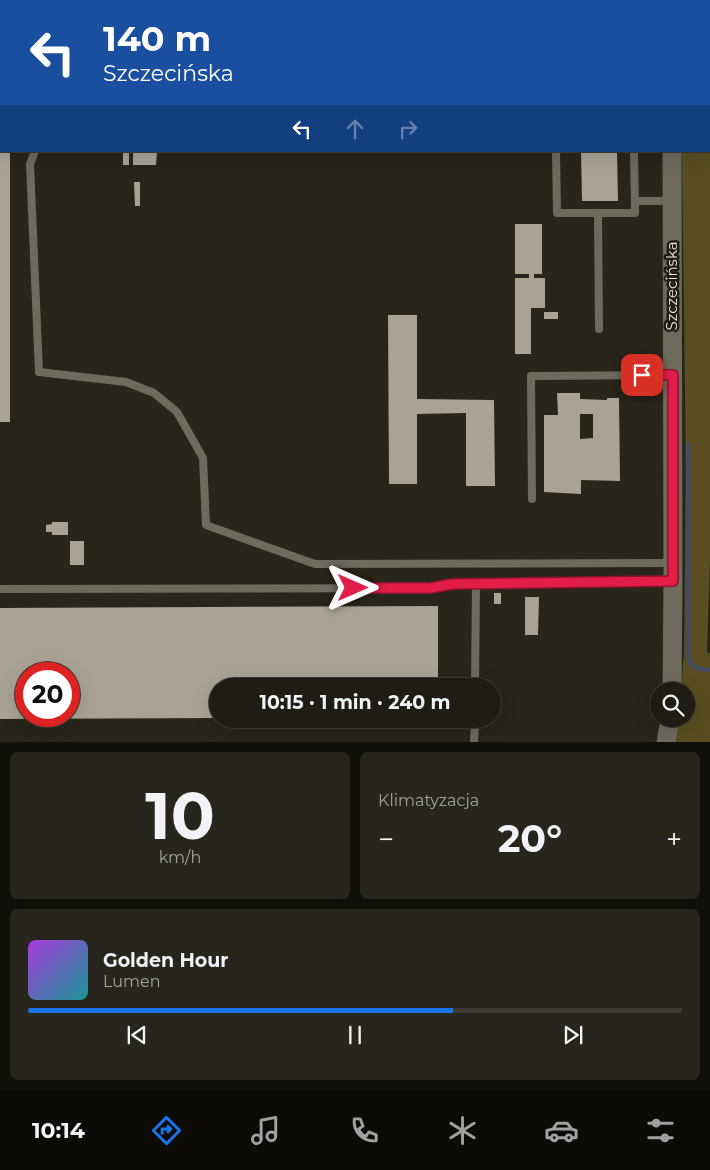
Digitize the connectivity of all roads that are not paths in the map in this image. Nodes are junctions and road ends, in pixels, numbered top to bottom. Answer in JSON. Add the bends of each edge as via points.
{"nodes":[{"id":1,"x":35,"y":152,"type":"edge"},
{"id":2,"x":556,"y":152,"type":"edge"},
{"id":3,"x":634,"y":152,"type":"edge"},
{"id":4,"x":672,"y":152,"type":"edge"},
{"id":5,"x":635,"y":201,"type":"junction"},
{"id":6,"x":672,"y":201,"type":"junction"},
{"id":7,"x":598,"y":213,"type":"junction"},
{"id":8,"x":599,"y":329,"type":"dead end"},
{"id":9,"x":673,"y":375,"type":"junction"},
{"id":10,"x":532,"y":499,"type":"dead end"},
{"id":11,"x":673,"y":572,"type":"junction"},
{"id":12,"x":476,"y":584,"type":"junction"},
{"id":13,"x":0,"y":589,"type":"edge"},
{"id":14,"x":475,"y":678,"type":"edge"},
{"id":15,"x":672,"y":682,"type":"edge"},
{"id":16,"x":669,"y":727,"type":"edge"},
{"id":17,"x":474,"y":728,"type":"edge"},
{"id":18,"x":474,"y":742,"type":"edge"},
{"id":19,"x":666,"y":742,"type":"edge"}],
"edges":[{"from":1,"to":11,"type":"lane","via":[[30,164],[39,372],[126,382],[154,393],[178,412],[203,458],[206,525],[315,564]]},
{"from":2,"to":7,"type":"lane","via":[[557,213]]},
{"from":3,"to":5,"type":"lane"},
{"from":4,"to":6,"type":"street","name":"Szczecińska"},
{"from":5,"to":6,"type":"lane"},
{"from":5,"to":7,"type":"lane","via":[[635,213]]},
{"from":6,"to":9,"type":"street","name":"Szczecińska"},
{"from":7,"to":8,"type":"lane"},
{"from":9,"to":10,"type":"lane","via":[[531,376]]},
{"from":9,"to":11,"type":"street","name":"Szczecińska"},
{"from":11,"to":12,"type":"lane"},
{"from":11,"to":15,"type":"street","name":"Szczecińska"},
{"from":12,"to":13,"type":"lane","via":[[431,588]]},
{"from":12,"to":14,"type":"lane"},
{"from":16,"to":19,"type":"street"},
{"from":17,"to":18,"type":"lane"}]}
